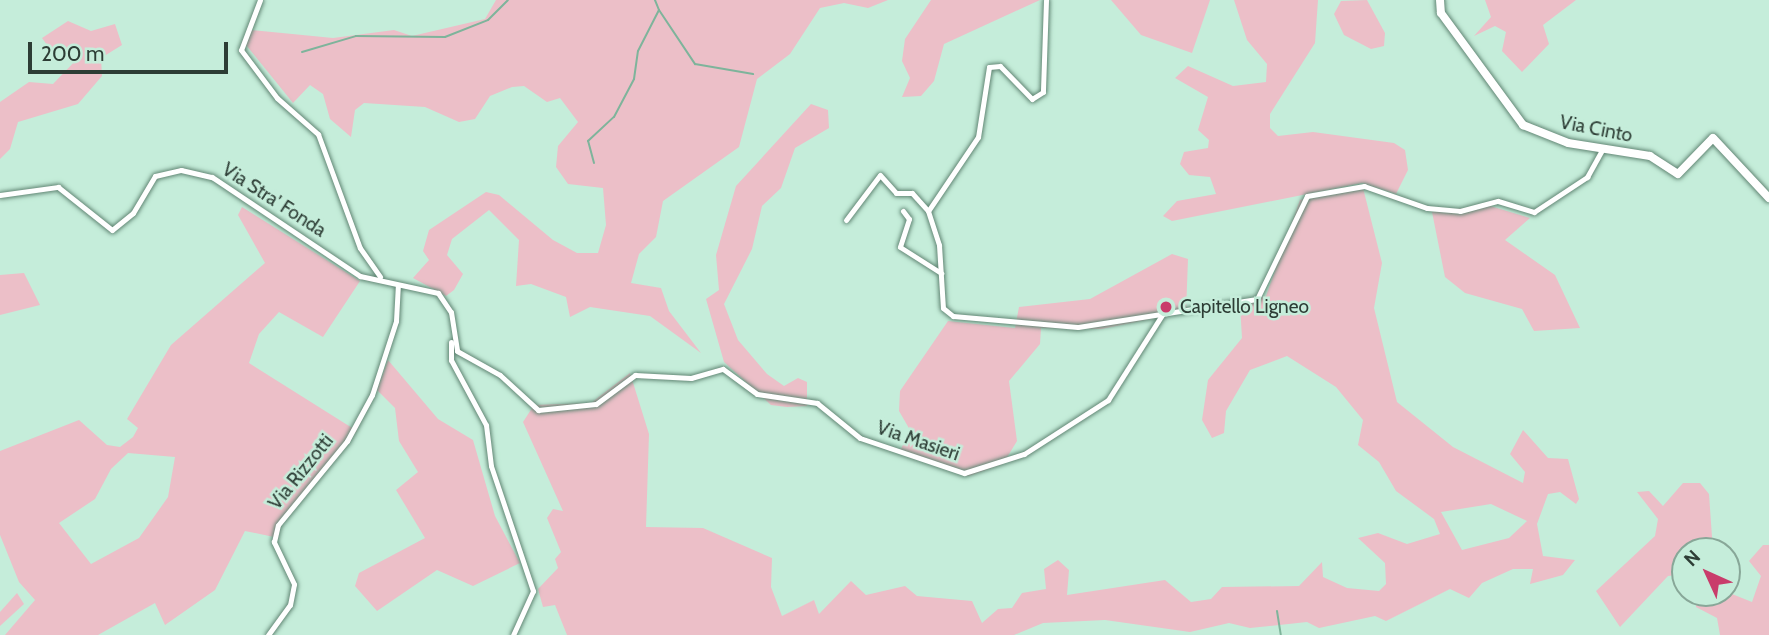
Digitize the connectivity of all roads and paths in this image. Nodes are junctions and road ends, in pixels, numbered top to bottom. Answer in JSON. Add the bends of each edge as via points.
{"nodes":[{"id":1,"x":260,"y":0,"type":"edge"},
{"id":2,"x":1046,"y":0,"type":"edge"},
{"id":3,"x":1440,"y":0,"type":"edge"},
{"id":4,"x":1604,"y":147,"type":"junction"},
{"id":5,"x":0,"y":195,"type":"edge"},
{"id":6,"x":1769,"y":198,"type":"edge"},
{"id":7,"x":903,"y":211,"type":"dead end"},
{"id":8,"x":928,"y":211,"type":"junction"},
{"id":9,"x":846,"y":220,"type":"dead end"},
{"id":10,"x":941,"y":273,"type":"junction"},
{"id":11,"x":380,"y":277,"type":"junction"},
{"id":12,"x":398,"y":285,"type":"junction"},
{"id":13,"x":1162,"y":315,"type":"junction"},
{"id":14,"x":452,"y":341,"type":"junction"},
{"id":15,"x":268,"y":635,"type":"edge"},
{"id":16,"x":513,"y":635,"type":"edge"}],
"edges":[{"from":1,"to":11,"type":"street","via":[[241,50],[277,98],[318,134],[359,248]]},
{"from":2,"to":8,"type":"street","via":[[1043,92],[1032,99],[1000,66],[989,67],[978,137]]},
{"from":3,"to":4,"type":"street","name":"Via Cinto","via":[[1441,13],[1517,120],[1568,143]]},
{"from":4,"to":6,"type":"street","name":"Via Cinto","via":[[1650,156],[1678,174],[1713,138]]},
{"from":4,"to":13,"type":"street","via":[[1587,177],[1534,212],[1499,201],[1460,211],[1427,208],[1364,186],[1307,196],[1263,295]]},
{"from":5,"to":11,"type":"street","name":"Via Stra' Fonda","via":[[58,187],[112,230],[133,213],[155,176],[193,172],[222,181],[360,276]]},
{"from":7,"to":10,"type":"street","via":[[909,219],[900,247]]},
{"from":8,"to":9,"type":"street","via":[[912,193],[895,193],[880,175]]},
{"from":8,"to":10,"type":"street"},
{"from":10,"to":13,"type":"street","via":[[943,308],[953,316],[1078,327]]},
{"from":11,"to":12,"type":"street","name":"Via Stra' Fonda"},
{"from":12,"to":14,"type":"street","via":[[419,284],[445,300]]},
{"from":12,"to":15,"type":"street","name":"Via Rizzotti","via":[[396,321],[372,395],[347,441],[278,525],[274,542],[294,584],[290,605]]},
{"from":13,"to":14,"type":"street","name":"Via Masieri","via":[[1108,400],[1024,454],[964,473],[860,438],[817,403],[757,394],[723,369],[691,378],[635,375],[596,404],[538,410],[500,374],[463,358]]},
{"from":14,"to":16,"type":"street","via":[[451,360],[486,425],[491,466],[533,591]]}]}
